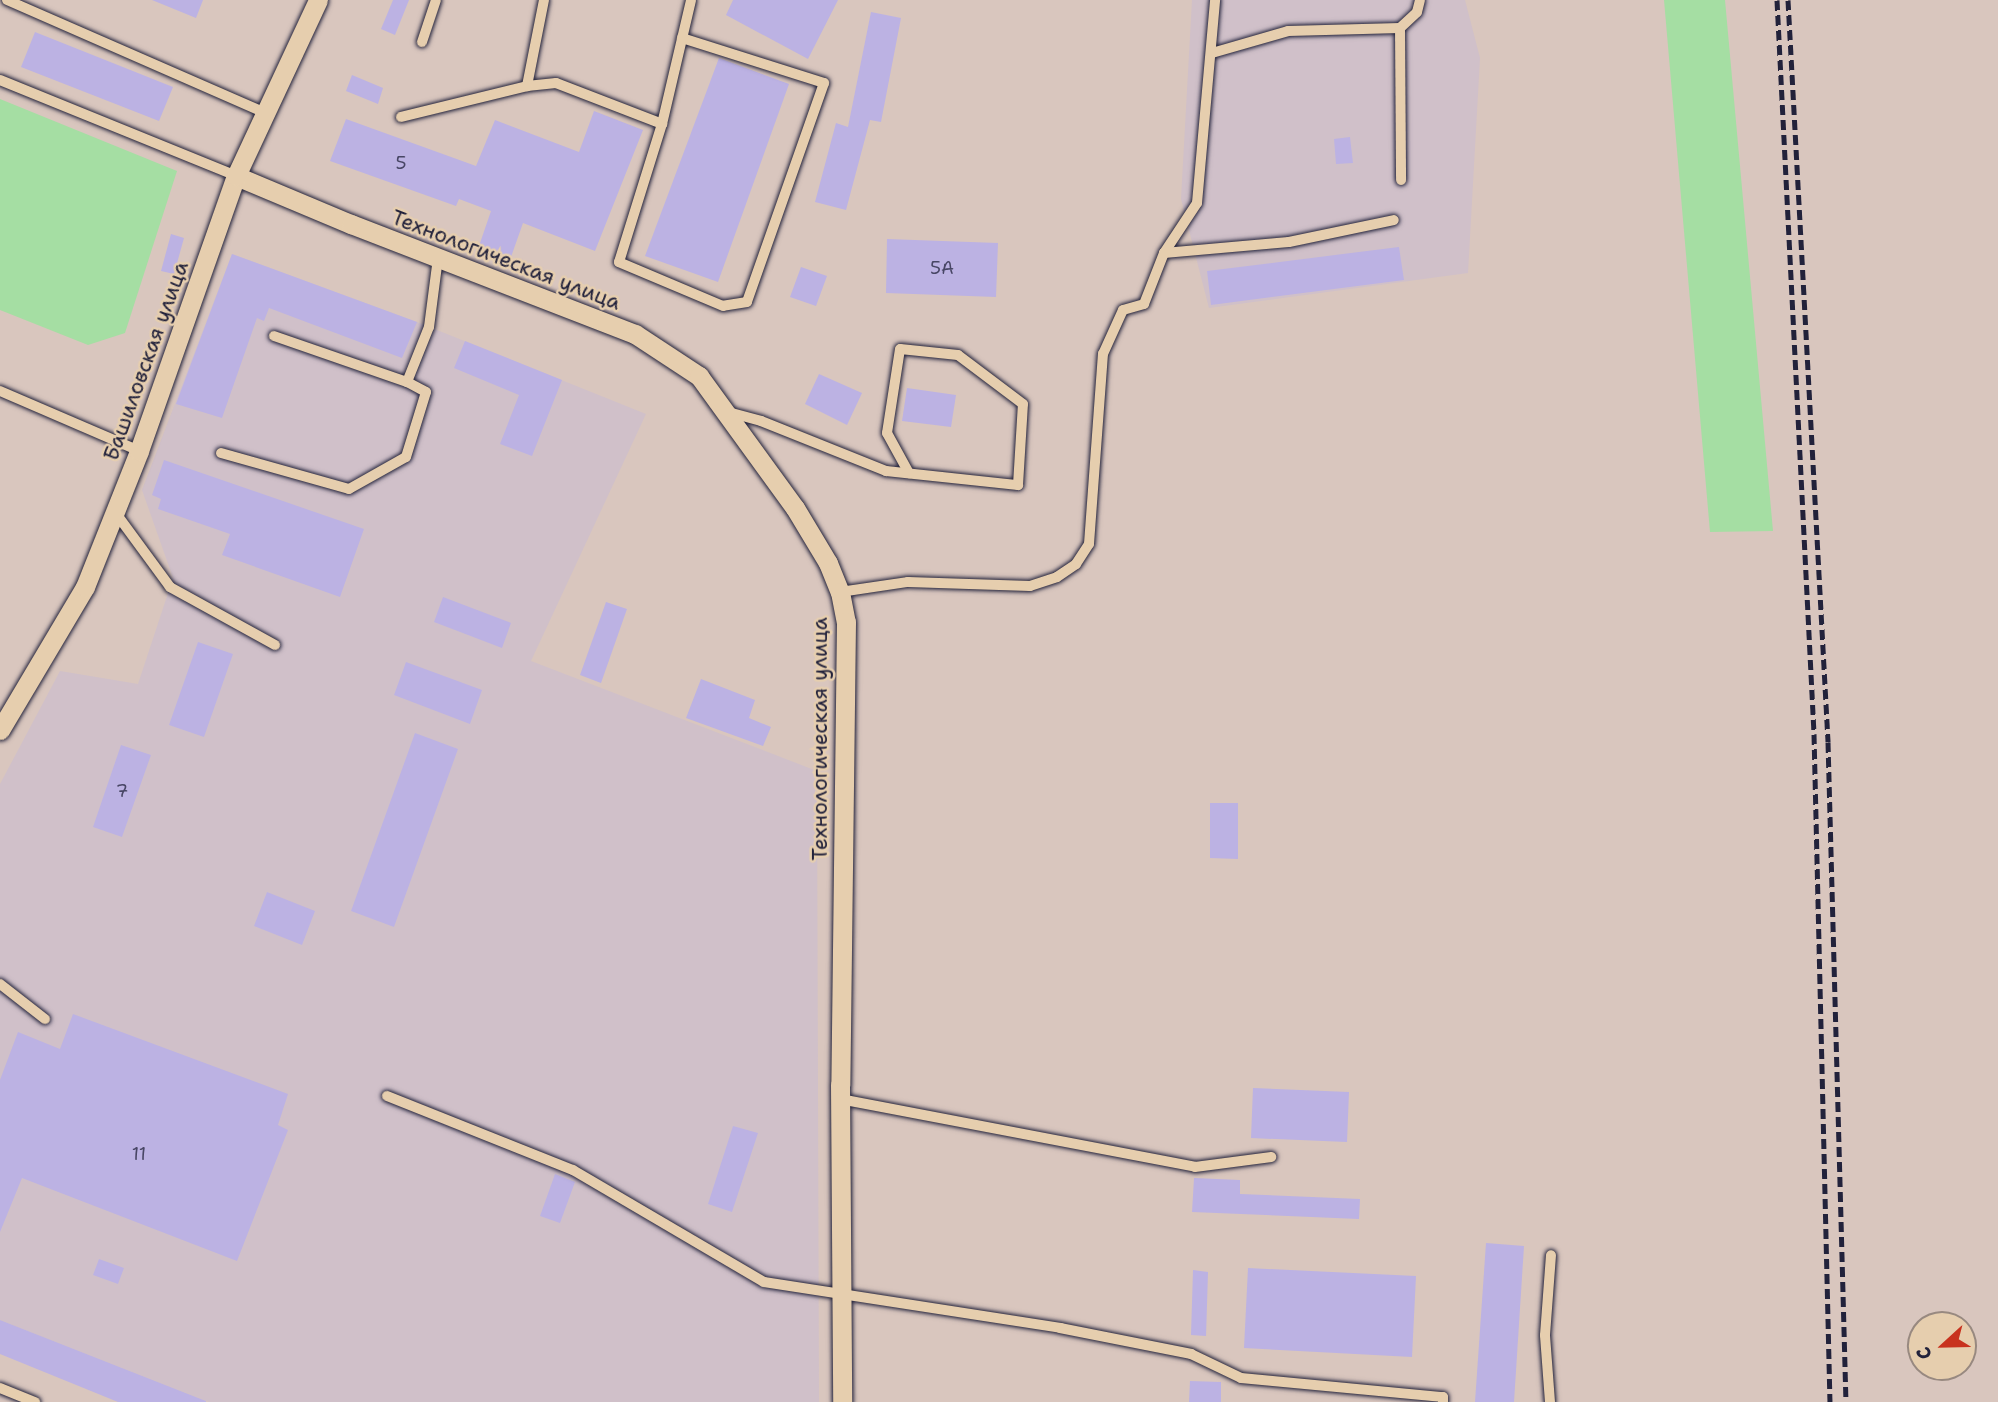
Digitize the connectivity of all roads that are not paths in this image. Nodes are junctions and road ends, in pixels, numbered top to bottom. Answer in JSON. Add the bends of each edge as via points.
{"nodes":[{"id":1,"x":7,"y":0,"type":"edge"},
{"id":2,"x":318,"y":0,"type":"edge"},
{"id":3,"x":436,"y":0,"type":"edge"},
{"id":4,"x":544,"y":0,"type":"edge"},
{"id":5,"x":691,"y":0,"type":"edge"},
{"id":6,"x":1215,"y":0,"type":"edge"},
{"id":7,"x":1420,"y":0,"type":"edge"},
{"id":8,"x":1400,"y":28,"type":"junction"},
{"id":9,"x":682,"y":38,"type":"junction"},
{"id":10,"x":422,"y":42,"type":"dead end"},
{"id":11,"x":1212,"y":54,"type":"junction"},
{"id":12,"x":0,"y":80,"type":"edge"},
{"id":13,"x":527,"y":86,"type":"junction"},
{"id":14,"x":266,"y":113,"type":"junction"},
{"id":15,"x":401,"y":117,"type":"dead end"},
{"id":16,"x":663,"y":124,"type":"junction"},
{"id":17,"x":236,"y":176,"type":"junction"},
{"id":18,"x":1401,"y":180,"type":"dead end"},
{"id":19,"x":1394,"y":220,"type":"dead end"},
{"id":20,"x":1164,"y":253,"type":"junction"},
{"id":21,"x":439,"y":257,"type":"junction"},
{"id":22,"x":274,"y":336,"type":"dead end"},
{"id":23,"x":407,"y":382,"type":"junction"},
{"id":24,"x":0,"y":391,"type":"edge"},
{"id":25,"x":727,"y":412,"type":"junction"},
{"id":26,"x":139,"y":451,"type":"junction"},
{"id":27,"x":221,"y":453,"type":"dead end"},
{"id":28,"x":909,"y":473,"type":"junction"},
{"id":29,"x":115,"y":512,"type":"junction"},
{"id":30,"x":839,"y":592,"type":"junction"},
{"id":31,"x":275,"y":645,"type":"dead end"},
{"id":32,"x":0,"y":730,"type":"edge"},
{"id":33,"x":0,"y":984,"type":"edge"},
{"id":34,"x":45,"y":1018,"type":"dead end"},
{"id":35,"x":387,"y":1096,"type":"dead end"},
{"id":36,"x":840,"y":1099,"type":"junction"},
{"id":37,"x":1271,"y":1157,"type":"dead end"},
{"id":38,"x":1551,"y":1255,"type":"dead end"},
{"id":39,"x":841,"y":1296,"type":"junction"},
{"id":40,"x":0,"y":1388,"type":"edge"},
{"id":41,"x":35,"y":1402,"type":"edge"},
{"id":42,"x":842,"y":1402,"type":"edge"},
{"id":43,"x":1443,"y":1402,"type":"edge"},
{"id":44,"x":1550,"y":1402,"type":"edge"}],
"edges":[{"from":1,"to":14,"type":"lane"},
{"from":2,"to":14,"type":"street","name":"Башиловская улица"},
{"from":3,"to":10,"type":"lane"},
{"from":4,"to":13,"type":"lane"},
{"from":5,"to":9,"type":"lane"},
{"from":6,"to":11,"type":"lane"},
{"from":7,"to":8,"type":"lane","via":[[1417,12]]},
{"from":8,"to":11,"type":"lane","via":[[1288,31]]},
{"from":8,"to":18,"type":"lane"},
{"from":9,"to":16,"type":"lane"},
{"from":9,"to":16,"type":"lane","via":[[824,83],[747,302],[723,306],[619,262]]},
{"from":11,"to":20,"type":"lane","via":[[1197,203]]},
{"from":12,"to":17,"type":"lane","name":"Технологическая улица"},
{"from":13,"to":15,"type":"lane"},
{"from":13,"to":16,"type":"lane","via":[[556,83]]},
{"from":14,"to":17,"type":"street","name":"Башиловская улица"},
{"from":17,"to":21,"type":"street","name":"Технологическая улица"},
{"from":17,"to":26,"type":"street","name":"Башиловская улица"},
{"from":19,"to":20,"type":"lane","via":[[1289,243]]},
{"from":20,"to":30,"type":"lane","via":[[1144,304],[1123,310],[1102,354],[1089,544],[1076,564],[1057,577],[1030,586],[908,582]]},
{"from":21,"to":23,"type":"lane","via":[[429,327]]},
{"from":21,"to":25,"type":"street","name":"Технологическая улица","via":[[635,334],[699,376]]},
{"from":22,"to":23,"type":"lane"},
{"from":23,"to":27,"type":"lane","via":[[426,392],[406,457],[349,489]]},
{"from":24,"to":26,"type":"lane"},
{"from":25,"to":28,"type":"lane","via":[[886,471]]},
{"from":25,"to":30,"type":"street","name":"Технологическая улица","via":[[795,508],[828,563]]},
{"from":26,"to":29,"type":"street","name":"Башиловская улица"},
{"from":28,"to":28,"type":"lane","via":[[1018,485],[1023,404],[958,355],[900,349],[887,433]]},
{"from":29,"to":31,"type":"lane","via":[[170,587]]},
{"from":29,"to":32,"type":"street","name":"Башиловская улица","via":[[85,587]]},
{"from":30,"to":36,"type":"street","name":"Технологическая улица","via":[[846,622]]},
{"from":33,"to":34,"type":"lane"},
{"from":35,"to":39,"type":"lane","via":[[573,1170],[764,1282]]},
{"from":36,"to":37,"type":"lane","via":[[1195,1167]]},
{"from":36,"to":39,"type":"street","name":"Технологическая улица"},
{"from":38,"to":44,"type":"lane","via":[[1545,1335]]},
{"from":39,"to":42,"type":"street","name":"Технологическая улица"},
{"from":39,"to":43,"type":"lane","via":[[1060,1328],[1191,1354],[1241,1378],[1443,1397]]},
{"from":40,"to":41,"type":"lane"}]}
